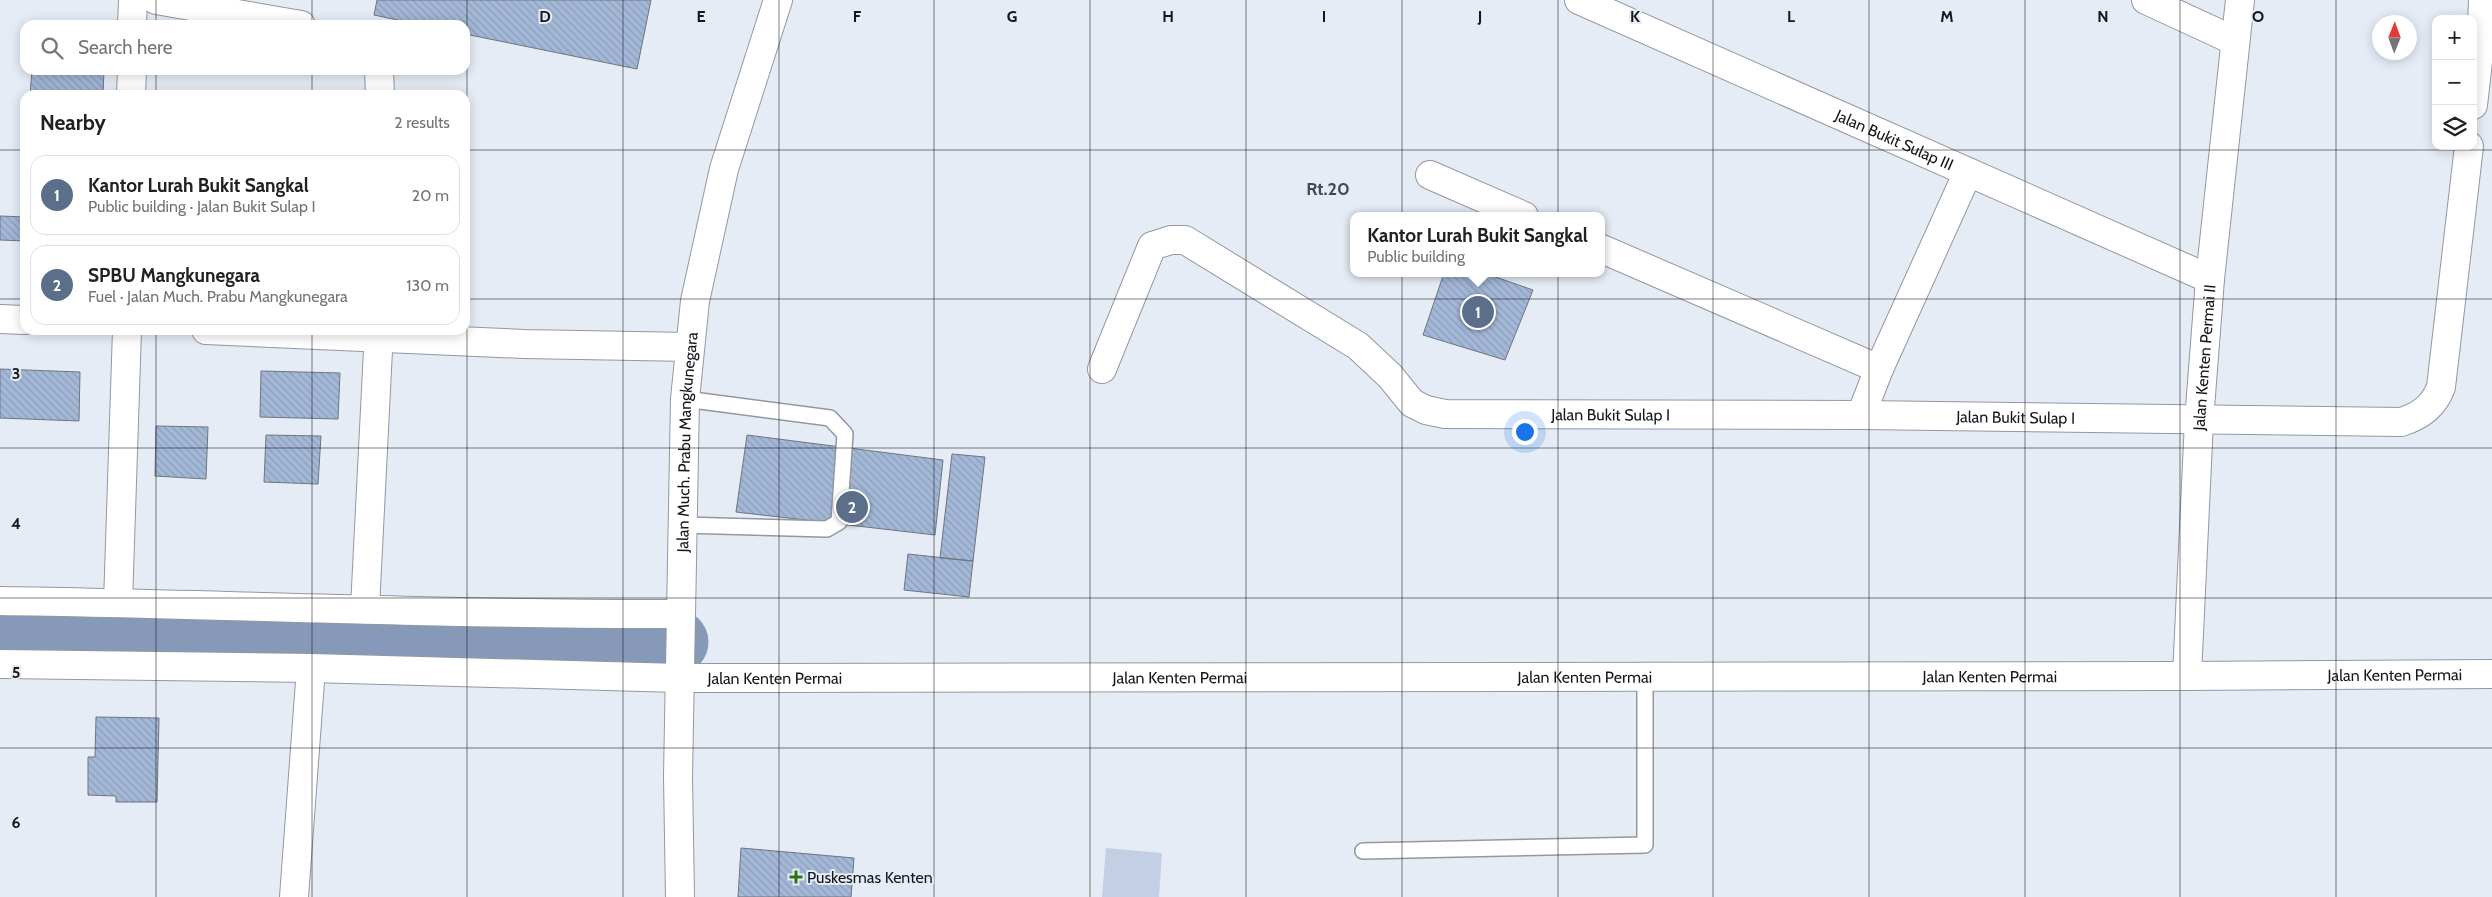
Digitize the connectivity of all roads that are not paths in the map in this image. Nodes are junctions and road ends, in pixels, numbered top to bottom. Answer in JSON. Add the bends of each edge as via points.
{"nodes":[{"id":1,"x":133,"y":0,"type":"edge"},
{"id":2,"x":156,"y":0,"type":"edge"},
{"id":3,"x":778,"y":0,"type":"edge"},
{"id":4,"x":1579,"y":0,"type":"edge"},
{"id":5,"x":2146,"y":0,"type":"edge"},
{"id":6,"x":2240,"y":0,"type":"edge"},
{"id":7,"x":2483,"y":0,"type":"edge"},
{"id":8,"x":132,"y":20,"type":"edge"},
{"id":9,"x":272,"y":20,"type":"edge"},
{"id":10,"x":2487,"y":27,"type":"edge"},
{"id":11,"x":2235,"y":41,"type":"junction"},
{"id":12,"x":132,"y":75,"type":"edge"},
{"id":13,"x":379,"y":75,"type":"edge"},
{"id":14,"x":2477,"y":83,"type":"edge"},
{"id":15,"x":131,"y":90,"type":"edge"},
{"id":16,"x":380,"y":90,"type":"edge"},
{"id":17,"x":2469,"y":150,"type":"edge"},
{"id":18,"x":1968,"y":172,"type":"junction"},
{"id":19,"x":1430,"y":175,"type":"dead end"},
{"id":20,"x":1515,"y":212,"type":"edge"},
{"id":21,"x":1605,"y":250,"type":"edge"},
{"id":22,"x":2210,"y":279,"type":"junction"},
{"id":23,"x":0,"y":318,"type":"edge"},
{"id":24,"x":20,"y":320,"type":"edge"},
{"id":25,"x":127,"y":335,"type":"edge"},
{"id":26,"x":379,"y":335,"type":"edge"},
{"id":27,"x":394,"y":335,"type":"edge"},
{"id":28,"x":690,"y":346,"type":"junction"},
{"id":29,"x":1880,"y":368,"type":"junction"},
{"id":30,"x":1102,"y":369,"type":"dead end"},
{"id":31,"x":685,"y":399,"type":"junction"},
{"id":32,"x":1861,"y":415,"type":"junction"},
{"id":33,"x":2199,"y":421,"type":"junction"},
{"id":34,"x":683,"y":525,"type":"junction"},
{"id":35,"x":0,"y":600,"type":"edge"},
{"id":36,"x":118,"y":603,"type":"junction"},
{"id":37,"x":365,"y":608,"type":"junction"},
{"id":38,"x":680,"y":614,"type":"junction"},
{"id":39,"x":0,"y":664,"type":"edge"},
{"id":40,"x":311,"y":668,"type":"junction"},
{"id":41,"x":2492,"y":674,"type":"edge"},
{"id":42,"x":2187,"y":676,"type":"junction"},
{"id":43,"x":1644,"y":677,"type":"junction"},
{"id":44,"x":679,"y":678,"type":"junction"},
{"id":45,"x":1363,"y":852,"type":"dead end"},
{"id":46,"x":294,"y":897,"type":"edge"},
{"id":47,"x":680,"y":897,"type":"edge"}],
"edges":[{"from":1,"to":8,"type":"street"},
{"from":2,"to":9,"type":"street"},
{"from":3,"to":28,"type":"street","name":"Jalan Much. Prabu Mangkunegara","via":[[724,169],[695,301]]},
{"from":4,"to":18,"type":"street","name":"Jalan Bukit Sulap III"},
{"from":5,"to":11,"type":"street"},
{"from":6,"to":11,"type":"street","name":"Jalan Kenten Permai II"},
{"from":7,"to":10,"type":"street"},
{"from":10,"to":14,"type":"street"},
{"from":11,"to":22,"type":"street","name":"Jalan Kenten Permai II"},
{"from":12,"to":15,"type":"street"},
{"from":13,"to":16,"type":"street"},
{"from":17,"to":33,"type":"street","name":"Jalan Bukit Sulap I","via":[[2445,368],[2437,399],[2428,409],[2401,422]]},
{"from":18,"to":22,"type":"street","name":"Jalan Bukit Sulap III"},
{"from":18,"to":29,"type":"street"},
{"from":19,"to":20,"type":"street"},
{"from":21,"to":29,"type":"street"},
{"from":22,"to":33,"type":"street","name":"Jalan Kenten Permai II"},
{"from":23,"to":24,"type":"street"},
{"from":25,"to":36,"type":"street"},
{"from":26,"to":37,"type":"street"},
{"from":27,"to":28,"type":"street","via":[[524,344]]},
{"from":28,"to":31,"type":"street","name":"Jalan Much. Prabu Mangkunegara"},
{"from":29,"to":32,"type":"street"},
{"from":30,"to":32,"type":"street","name":"Jalan Bukit Sulap I","via":[[1152,246],[1171,240],[1185,240],[1358,346],[1390,376],[1412,403],[1426,410],[1445,414]]},
{"from":31,"to":34,"type":"street","name":"Jalan Much. Prabu Mangkunegara"},
{"from":31,"to":34,"type":"lane","via":[[830,418],[845,434],[839,522],[827,530]]},
{"from":32,"to":33,"type":"street","name":"Jalan Bukit Sulap I"},
{"from":33,"to":42,"type":"street","name":"Jalan Kenten Permai II"},
{"from":34,"to":38,"type":"street","name":"Jalan Much. Prabu Mangkunegara"},
{"from":35,"to":36,"type":"street"},
{"from":36,"to":37,"type":"street"},
{"from":37,"to":38,"type":"street","via":[[542,615]]},
{"from":38,"to":44,"type":"street","name":"Jalan Much. Prabu Mangkunegara"},
{"from":39,"to":40,"type":"street","name":"Jalan Kenten Permai"},
{"from":40,"to":44,"type":"street","name":"Jalan Kenten Permai"},
{"from":40,"to":46,"type":"street"},
{"from":41,"to":42,"type":"street","name":"Jalan Kenten Permai"},
{"from":42,"to":43,"type":"street","name":"Jalan Kenten Permai"},
{"from":43,"to":44,"type":"street","name":"Jalan Kenten Permai"},
{"from":43,"to":45,"type":"lane","via":[[1645,845]]},
{"from":44,"to":47,"type":"street","name":"Jalan Much. Prabu Mangkunegara"}]}
